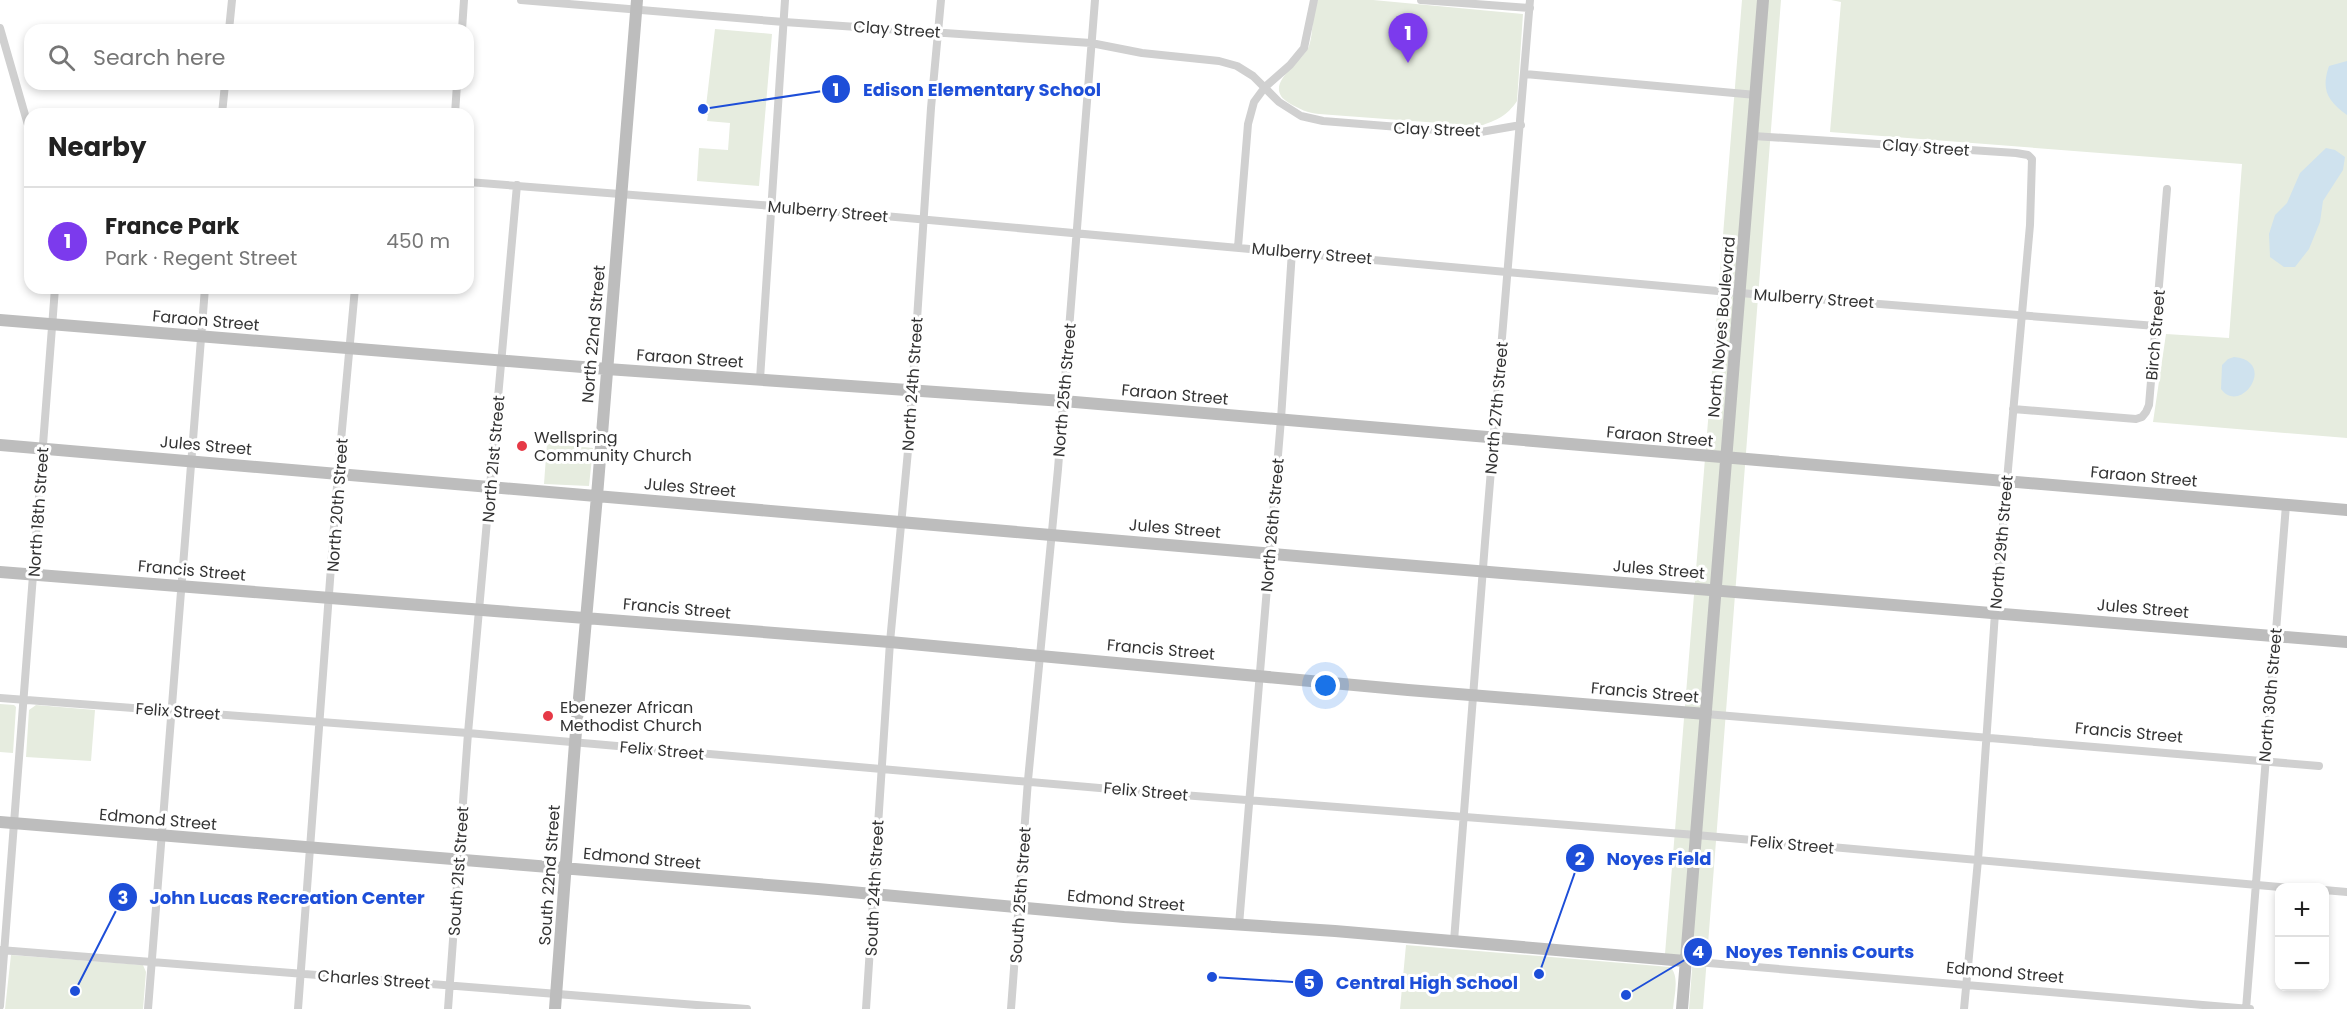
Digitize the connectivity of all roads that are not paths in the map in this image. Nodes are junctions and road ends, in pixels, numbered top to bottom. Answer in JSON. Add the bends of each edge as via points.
{"nodes":[{"id":1,"x":232,"y":0,"type":"edge"},
{"id":2,"x":464,"y":0,"type":"edge"},
{"id":3,"x":521,"y":0,"type":"edge"},
{"id":4,"x":785,"y":0,"type":"edge"},
{"id":5,"x":940,"y":0,"type":"edge"},
{"id":6,"x":1095,"y":0,"type":"edge"},
{"id":7,"x":1314,"y":0,"type":"edge"},
{"id":8,"x":1421,"y":0,"type":"edge"},
{"id":9,"x":1763,"y":0,"type":"edge"},
{"id":10,"x":1530,"y":4,"type":"edge"},
{"id":11,"x":637,"y":5,"type":"edge"},
{"id":12,"x":783,"y":22,"type":"junction"},
{"id":13,"x":230,"y":24,"type":"edge"},
{"id":14,"x":462,"y":24,"type":"edge"},
{"id":15,"x":0,"y":28,"type":"edge"},
{"id":16,"x":938,"y":32,"type":"junction"},
{"id":17,"x":1091,"y":43,"type":"junction"},
{"id":18,"x":1525,"y":74,"type":"junction"},
{"id":19,"x":1265,"y":87,"type":"junction"},
{"id":20,"x":224,"y":90,"type":"edge"},
{"id":21,"x":457,"y":90,"type":"edge"},
{"id":22,"x":1756,"y":95,"type":"junction"},
{"id":23,"x":223,"y":108,"type":"edge"},
{"id":24,"x":455,"y":108,"type":"edge"},
{"id":25,"x":24,"y":111,"type":"edge"},
{"id":26,"x":1521,"y":125,"type":"junction"},
{"id":27,"x":1753,"y":136,"type":"junction"},
{"id":28,"x":474,"y":182,"type":"edge"},
{"id":29,"x":517,"y":185,"type":"junction"},
{"id":30,"x":2167,"y":189,"type":"dead end"},
{"id":31,"x":621,"y":194,"type":"junction"},
{"id":32,"x":772,"y":206,"type":"junction"},
{"id":33,"x":923,"y":219,"type":"junction"},
{"id":34,"x":2030,"y":225,"type":"joint"},
{"id":35,"x":1077,"y":233,"type":"junction"},
{"id":36,"x":1238,"y":247,"type":"junction"},
{"id":37,"x":1292,"y":251,"type":"junction"},
{"id":38,"x":1508,"y":271,"type":"junction"},
{"id":39,"x":1740,"y":293,"type":"junction"},
{"id":40,"x":54,"y":294,"type":"edge"},
{"id":41,"x":204,"y":294,"type":"edge"},
{"id":42,"x":354,"y":294,"type":"edge"},
{"id":43,"x":2022,"y":314,"type":"junction"},
{"id":44,"x":0,"y":320,"type":"edge"},
{"id":45,"x":52,"y":324,"type":"junction"},
{"id":46,"x":2156,"y":326,"type":"junction"},
{"id":47,"x":201,"y":336,"type":"junction"},
{"id":48,"x":350,"y":348,"type":"junction"},
{"id":49,"x":501,"y":361,"type":"junction"},
{"id":50,"x":607,"y":369,"type":"junction"},
{"id":51,"x":760,"y":379,"type":"junction"},
{"id":52,"x":912,"y":389,"type":"junction"},
{"id":53,"x":1063,"y":401,"type":"junction"},
{"id":54,"x":2013,"y":409,"type":"junction"},
{"id":55,"x":1281,"y":419,"type":"junction"},
{"id":56,"x":1493,"y":438,"type":"junction"},
{"id":57,"x":0,"y":445,"type":"edge"},
{"id":58,"x":43,"y":448,"type":"junction"},
{"id":59,"x":1726,"y":458,"type":"junction"},
{"id":60,"x":192,"y":460,"type":"junction"},
{"id":61,"x":338,"y":473,"type":"junction"},
{"id":62,"x":2007,"y":480,"type":"junction"},
{"id":63,"x":491,"y":488,"type":"junction"},
{"id":64,"x":597,"y":496,"type":"junction"},
{"id":65,"x":2286,"y":505,"type":"junction"},
{"id":66,"x":2347,"y":510,"type":"edge"},
{"id":67,"x":901,"y":520,"type":"junction"},
{"id":68,"x":1052,"y":534,"type":"junction"},
{"id":69,"x":1270,"y":553,"type":"junction"},
{"id":70,"x":1482,"y":571,"type":"junction"},
{"id":71,"x":0,"y":572,"type":"edge"},
{"id":72,"x":34,"y":574,"type":"junction"},
{"id":73,"x":182,"y":585,"type":"junction"},
{"id":74,"x":1716,"y":590,"type":"junction"},
{"id":75,"x":330,"y":598,"type":"junction"},
{"id":76,"x":480,"y":609,"type":"junction"},
{"id":77,"x":1995,"y":613,"type":"junction"},
{"id":78,"x":586,"y":617,"type":"junction"},
{"id":79,"x":2275,"y":635,"type":"junction"},
{"id":80,"x":890,"y":642,"type":"junction"},
{"id":81,"x":2347,"y":642,"type":"edge"},
{"id":82,"x":1040,"y":654,"type":"junction"},
{"id":83,"x":1260,"y":675,"type":"junction"},
{"id":84,"x":1473,"y":695,"type":"junction"},
{"id":85,"x":0,"y":698,"type":"edge"},
{"id":86,"x":24,"y":700,"type":"junction"},
{"id":87,"x":171,"y":710,"type":"junction"},
{"id":88,"x":1706,"y":714,"type":"junction"},
{"id":89,"x":320,"y":722,"type":"junction"},
{"id":90,"x":468,"y":733,"type":"junction"},
{"id":91,"x":1986,"y":736,"type":"junction"},
{"id":92,"x":575,"y":743,"type":"junction"},
{"id":93,"x":2264,"y":760,"type":"junction"},
{"id":94,"x":2319,"y":766,"type":"dead end"},
{"id":95,"x":881,"y":767,"type":"junction"},
{"id":96,"x":1028,"y":780,"type":"junction"},
{"id":97,"x":1250,"y":800,"type":"junction"},
{"id":98,"x":1464,"y":817,"type":"junction"},
{"id":99,"x":0,"y":822,"type":"edge"},
{"id":100,"x":15,"y":824,"type":"junction"},
{"id":101,"x":1696,"y":835,"type":"junction"},
{"id":102,"x":161,"y":836,"type":"junction"},
{"id":103,"x":310,"y":848,"type":"junction"},
{"id":104,"x":459,"y":860,"type":"junction"},
{"id":105,"x":1978,"y":860,"type":"junction"},
{"id":106,"x":566,"y":869,"type":"junction"},
{"id":107,"x":2256,"y":884,"type":"junction"},
{"id":108,"x":2275,"y":886,"type":"edge"},
{"id":109,"x":2329,"y":890,"type":"edge"},
{"id":110,"x":2347,"y":892,"type":"edge"},
{"id":111,"x":873,"y":894,"type":"junction"},
{"id":112,"x":1019,"y":908,"type":"junction"},
{"id":113,"x":1239,"y":925,"type":"junction"},
{"id":114,"x":1454,"y":941,"type":"junction"},
{"id":115,"x":2,"y":950,"type":"edge"},
{"id":116,"x":1685,"y":961,"type":"junction"},
{"id":117,"x":151,"y":962,"type":"junction"},
{"id":118,"x":301,"y":974,"type":"junction"},
{"id":119,"x":1966,"y":985,"type":"junction"},
{"id":120,"x":450,"y":986,"type":"junction"},
{"id":121,"x":556,"y":994,"type":"junction"},
{"id":122,"x":0,"y":1006,"type":"edge"},
{"id":123,"x":148,"y":1009,"type":"edge"},
{"id":124,"x":298,"y":1009,"type":"edge"},
{"id":125,"x":448,"y":1009,"type":"edge"},
{"id":126,"x":555,"y":1009,"type":"edge"},
{"id":127,"x":747,"y":1009,"type":"edge"},
{"id":128,"x":866,"y":1009,"type":"edge"},
{"id":129,"x":1011,"y":1009,"type":"edge"},
{"id":130,"x":1682,"y":1009,"type":"edge"},
{"id":131,"x":1964,"y":1009,"type":"edge"},
{"id":132,"x":2247,"y":1009,"type":"edge"}],
"edges":[{"from":1,"to":13,"type":"street"},
{"from":2,"to":14,"type":"street"},
{"from":3,"to":11,"type":"street","name":"Clay Street"},
{"from":4,"to":12,"type":"street"},
{"from":5,"to":16,"type":"street","name":"North 24th Street"},
{"from":6,"to":17,"type":"street","name":"North 25th Street"},
{"from":7,"to":19,"type":"street","via":[[1304,48]]},
{"from":8,"to":10,"type":"street"},
{"from":9,"to":22,"type":"main road","name":"North Noyes Boulevard"},
{"from":10,"to":18,"type":"street","name":"North 27th Street"},
{"from":11,"to":12,"type":"street","name":"Clay Street"},
{"from":11,"to":31,"type":"main road","name":"North 22nd Street"},
{"from":12,"to":16,"type":"street","name":"Clay Street"},
{"from":12,"to":32,"type":"street"},
{"from":15,"to":25,"type":"street"},
{"from":16,"to":17,"type":"street","name":"Clay Street"},
{"from":16,"to":33,"type":"street","name":"North 24th Street"},
{"from":17,"to":19,"type":"street","name":"Clay Street","via":[[1237,66]]},
{"from":17,"to":35,"type":"street","name":"North 25th Street"},
{"from":18,"to":22,"type":"street"},
{"from":18,"to":26,"type":"street","name":"North 27th Street"},
{"from":19,"to":26,"type":"street","name":"Clay Street","via":[[1301,117],[1323,121],[1475,133]]},
{"from":19,"to":36,"type":"street","via":[[1254,102],[1248,124]]},
{"from":20,"to":23,"type":"street"},
{"from":21,"to":24,"type":"street"},
{"from":22,"to":27,"type":"main road","name":"North Noyes Boulevard"},
{"from":26,"to":38,"type":"street","name":"North 27th Street"},
{"from":27,"to":34,"type":"street","name":"Clay Street","via":[[2028,155],[2033,165]]},
{"from":27,"to":39,"type":"main road","name":"North Noyes Boulevard"},
{"from":28,"to":29,"type":"street","name":"Mulberry Street"},
{"from":29,"to":31,"type":"street","name":"Mulberry Street"},
{"from":29,"to":49,"type":"street","name":"North 21st Street"},
{"from":30,"to":46,"type":"street","name":"Birch Street"},
{"from":31,"to":32,"type":"street","name":"Mulberry Street"},
{"from":31,"to":50,"type":"main road","name":"North 22nd Street"},
{"from":32,"to":33,"type":"street","name":"Mulberry Street"},
{"from":32,"to":51,"type":"street"},
{"from":33,"to":35,"type":"street","name":"Mulberry Street"},
{"from":33,"to":52,"type":"street","name":"North 24th Street"},
{"from":34,"to":43,"type":"street","name":"North 29th Street"},
{"from":35,"to":36,"type":"street","name":"Mulberry Street"},
{"from":35,"to":53,"type":"street","name":"North 25th Street"},
{"from":36,"to":37,"type":"street","name":"Mulberry Street"},
{"from":37,"to":38,"type":"street","name":"Mulberry Street"},
{"from":37,"to":55,"type":"street","name":"North 26th Street"},
{"from":38,"to":39,"type":"street","name":"Mulberry Street"},
{"from":38,"to":56,"type":"street","name":"North 27th Street"},
{"from":39,"to":43,"type":"street","name":"Mulberry Street"},
{"from":39,"to":59,"type":"main road","name":"North Noyes Boulevard"},
{"from":40,"to":45,"type":"street","name":"North 18th Street"},
{"from":41,"to":47,"type":"street"},
{"from":42,"to":48,"type":"street","name":"North 20th Street"},
{"from":43,"to":46,"type":"street","name":"Mulberry Street"},
{"from":43,"to":54,"type":"street","name":"North 29th Street"},
{"from":44,"to":45,"type":"main road","name":"Faraon Street"},
{"from":45,"to":47,"type":"main road","name":"Faraon Street"},
{"from":45,"to":58,"type":"street","name":"North 18th Street"},
{"from":46,"to":54,"type":"street","name":"Birch Street","via":[[2152,375],[2142,417]]},
{"from":47,"to":48,"type":"main road","name":"Faraon Street"},
{"from":47,"to":60,"type":"street"},
{"from":48,"to":49,"type":"main road","name":"Faraon Street"},
{"from":48,"to":61,"type":"street","name":"North 20th Street"},
{"from":49,"to":50,"type":"main road","name":"Faraon Street"},
{"from":49,"to":63,"type":"street","name":"North 21st Street"},
{"from":50,"to":51,"type":"main road","name":"Faraon Street"},
{"from":50,"to":64,"type":"main road","name":"North 22nd Street"},
{"from":51,"to":52,"type":"main road","name":"Faraon Street"},
{"from":52,"to":53,"type":"main road","name":"Faraon Street"},
{"from":52,"to":67,"type":"street","name":"North 24th Street"},
{"from":53,"to":55,"type":"main road","name":"Faraon Street"},
{"from":53,"to":68,"type":"street","name":"North 25th Street"},
{"from":54,"to":62,"type":"street","name":"North 29th Street"},
{"from":55,"to":56,"type":"main road","name":"Faraon Street"},
{"from":55,"to":69,"type":"street","name":"North 26th Street"},
{"from":56,"to":59,"type":"main road","name":"Faraon Street"},
{"from":56,"to":70,"type":"street","name":"North 27th Street"},
{"from":57,"to":58,"type":"main road","name":"Jules Street"},
{"from":58,"to":60,"type":"main road","name":"Jules Street"},
{"from":58,"to":72,"type":"street","name":"North 18th Street"},
{"from":59,"to":62,"type":"main road","name":"Faraon Street"},
{"from":59,"to":74,"type":"main road","name":"North Noyes Boulevard"},
{"from":60,"to":61,"type":"main road","name":"Jules Street"},
{"from":60,"to":73,"type":"street"},
{"from":61,"to":63,"type":"main road","name":"Jules Street"},
{"from":61,"to":75,"type":"street","name":"North 20th Street"},
{"from":62,"to":65,"type":"main road","name":"Faraon Street"},
{"from":62,"to":77,"type":"street","name":"North 29th Street"},
{"from":63,"to":64,"type":"main road","name":"Jules Street"},
{"from":63,"to":76,"type":"street","name":"North 21st Street"},
{"from":64,"to":67,"type":"main road","name":"Jules Street"},
{"from":64,"to":78,"type":"main road","name":"North 22nd Street"},
{"from":65,"to":66,"type":"main road","name":"Faraon Street"},
{"from":65,"to":79,"type":"street","name":"North 30th Street"},
{"from":67,"to":68,"type":"main road","name":"Jules Street"},
{"from":67,"to":80,"type":"street","name":"North 24th Street"},
{"from":68,"to":69,"type":"main road","name":"Jules Street"},
{"from":68,"to":82,"type":"street","name":"North 25th Street"},
{"from":69,"to":70,"type":"main road","name":"Jules Street"},
{"from":69,"to":83,"type":"street","name":"North 26th Street"},
{"from":70,"to":74,"type":"main road","name":"Jules Street"},
{"from":70,"to":84,"type":"street","name":"North 27th Street"},
{"from":71,"to":72,"type":"main road","name":"Francis Street"},
{"from":72,"to":73,"type":"main road","name":"Francis Street"},
{"from":72,"to":86,"type":"street","name":"North 18th Street"},
{"from":73,"to":75,"type":"main road","name":"Francis Street"},
{"from":73,"to":87,"type":"street"},
{"from":74,"to":77,"type":"main road","name":"Jules Street"},
{"from":74,"to":88,"type":"main road","name":"North Noyes Boulevard"},
{"from":75,"to":76,"type":"main road","name":"Francis Street"},
{"from":75,"to":89,"type":"street","name":"North 20th Street"},
{"from":76,"to":78,"type":"main road","name":"Francis Street"},
{"from":76,"to":90,"type":"street","name":"North 21st Street"},
{"from":77,"to":79,"type":"main road","name":"Jules Street"},
{"from":77,"to":91,"type":"street","name":"North 29th Street"},
{"from":78,"to":80,"type":"main road","name":"Francis Street"},
{"from":78,"to":92,"type":"main road","name":"North 22nd Street"},
{"from":79,"to":81,"type":"main road","name":"Jules Street"},
{"from":79,"to":93,"type":"street","name":"North 30th Street"},
{"from":80,"to":82,"type":"main road","name":"Francis Street"},
{"from":80,"to":95,"type":"street","name":"North 24th Street"},
{"from":82,"to":83,"type":"main road","name":"Francis Street"},
{"from":82,"to":96,"type":"street","name":"North 25th Street"},
{"from":83,"to":84,"type":"main road","name":"Francis Street"},
{"from":83,"to":97,"type":"street","name":"North 26th Street"},
{"from":84,"to":88,"type":"main road","name":"Francis Street"},
{"from":84,"to":98,"type":"street","name":"North 27th Street"},
{"from":85,"to":86,"type":"street","name":"Felix Street"},
{"from":86,"to":87,"type":"street","name":"Felix Street"},
{"from":86,"to":100,"type":"street","name":"North 18th Street"},
{"from":87,"to":89,"type":"street","name":"Felix Street"},
{"from":87,"to":102,"type":"street"},
{"from":88,"to":91,"type":"street","name":"Francis Street"},
{"from":88,"to":101,"type":"main road","name":"North Noyes Boulevard"},
{"from":89,"to":90,"type":"street","name":"Felix Street"},
{"from":89,"to":103,"type":"street","name":"North 20th Street"},
{"from":90,"to":92,"type":"street","name":"Felix Street"},
{"from":90,"to":104,"type":"street","name":"South 21st Street"},
{"from":91,"to":93,"type":"street","name":"Francis Street"},
{"from":91,"to":105,"type":"street","name":"North 29th Street"},
{"from":92,"to":95,"type":"street","name":"Felix Street"},
{"from":92,"to":106,"type":"main road","name":"South 22nd Street"},
{"from":93,"to":94,"type":"street","name":"Francis Street"},
{"from":93,"to":107,"type":"street","name":"North 30th Street"},
{"from":95,"to":96,"type":"street","name":"Felix Street"},
{"from":95,"to":111,"type":"street","name":"South 24th Street"},
{"from":96,"to":97,"type":"street","name":"Felix Street"},
{"from":96,"to":112,"type":"street","name":"South 25th Street"},
{"from":97,"to":98,"type":"street","name":"Felix Street"},
{"from":97,"to":113,"type":"street","name":"North 26th Street"},
{"from":98,"to":101,"type":"street","name":"Felix Street"},
{"from":98,"to":114,"type":"street","name":"North 27th Street"},
{"from":99,"to":100,"type":"main road","name":"Edmond Street"},
{"from":100,"to":102,"type":"main road","name":"Edmond Street"},
{"from":100,"to":115,"type":"street","name":"North 18th Street"},
{"from":101,"to":105,"type":"street","name":"Felix Street"},
{"from":101,"to":116,"type":"main road","name":"North Noyes Boulevard"},
{"from":102,"to":103,"type":"main road","name":"Edmond Street"},
{"from":102,"to":117,"type":"street"},
{"from":103,"to":104,"type":"main road","name":"Edmond Street"},
{"from":103,"to":118,"type":"street","name":"North 20th Street"},
{"from":104,"to":106,"type":"main road","name":"Edmond Street"},
{"from":104,"to":120,"type":"street","name":"South 21st Street"},
{"from":105,"to":107,"type":"street","name":"Felix Street"},
{"from":105,"to":119,"type":"street","name":"North 29th Street"},
{"from":106,"to":111,"type":"main road","name":"Edmond Street"},
{"from":106,"to":121,"type":"main road","name":"South 22nd Street"},
{"from":107,"to":108,"type":"street","name":"Felix Street"},
{"from":107,"to":132,"type":"street","name":"North 30th Street"},
{"from":109,"to":110,"type":"street"},
{"from":111,"to":112,"type":"main road","name":"Edmond Street"},
{"from":111,"to":128,"type":"street","name":"South 24th Street"},
{"from":112,"to":113,"type":"main road","name":"Edmond Street"},
{"from":112,"to":129,"type":"street","name":"South 25th Street"},
{"from":113,"to":114,"type":"main road","name":"Edmond Street"},
{"from":114,"to":116,"type":"main road","name":"Edmond Street"},
{"from":115,"to":117,"type":"street","name":"Charles Street"},
{"from":115,"to":122,"type":"street","name":"North 18th Street"},
{"from":116,"to":119,"type":"street","name":"Edmond Street"},
{"from":116,"to":130,"type":"main road","name":"North Noyes Boulevard"},
{"from":117,"to":118,"type":"street","name":"Charles Street"},
{"from":117,"to":123,"type":"street"},
{"from":118,"to":120,"type":"street","name":"Charles Street"},
{"from":118,"to":124,"type":"street","name":"North 20th Street"},
{"from":119,"to":131,"type":"street","name":"North 29th Street"},
{"from":119,"to":132,"type":"street","name":"Edmond Street"},
{"from":120,"to":121,"type":"street","name":"Charles Street"},
{"from":120,"to":125,"type":"street","name":"South 21st Street"},
{"from":121,"to":126,"type":"main road","name":"South 22nd Street"},
{"from":121,"to":127,"type":"street","name":"Charles Street"}]}
